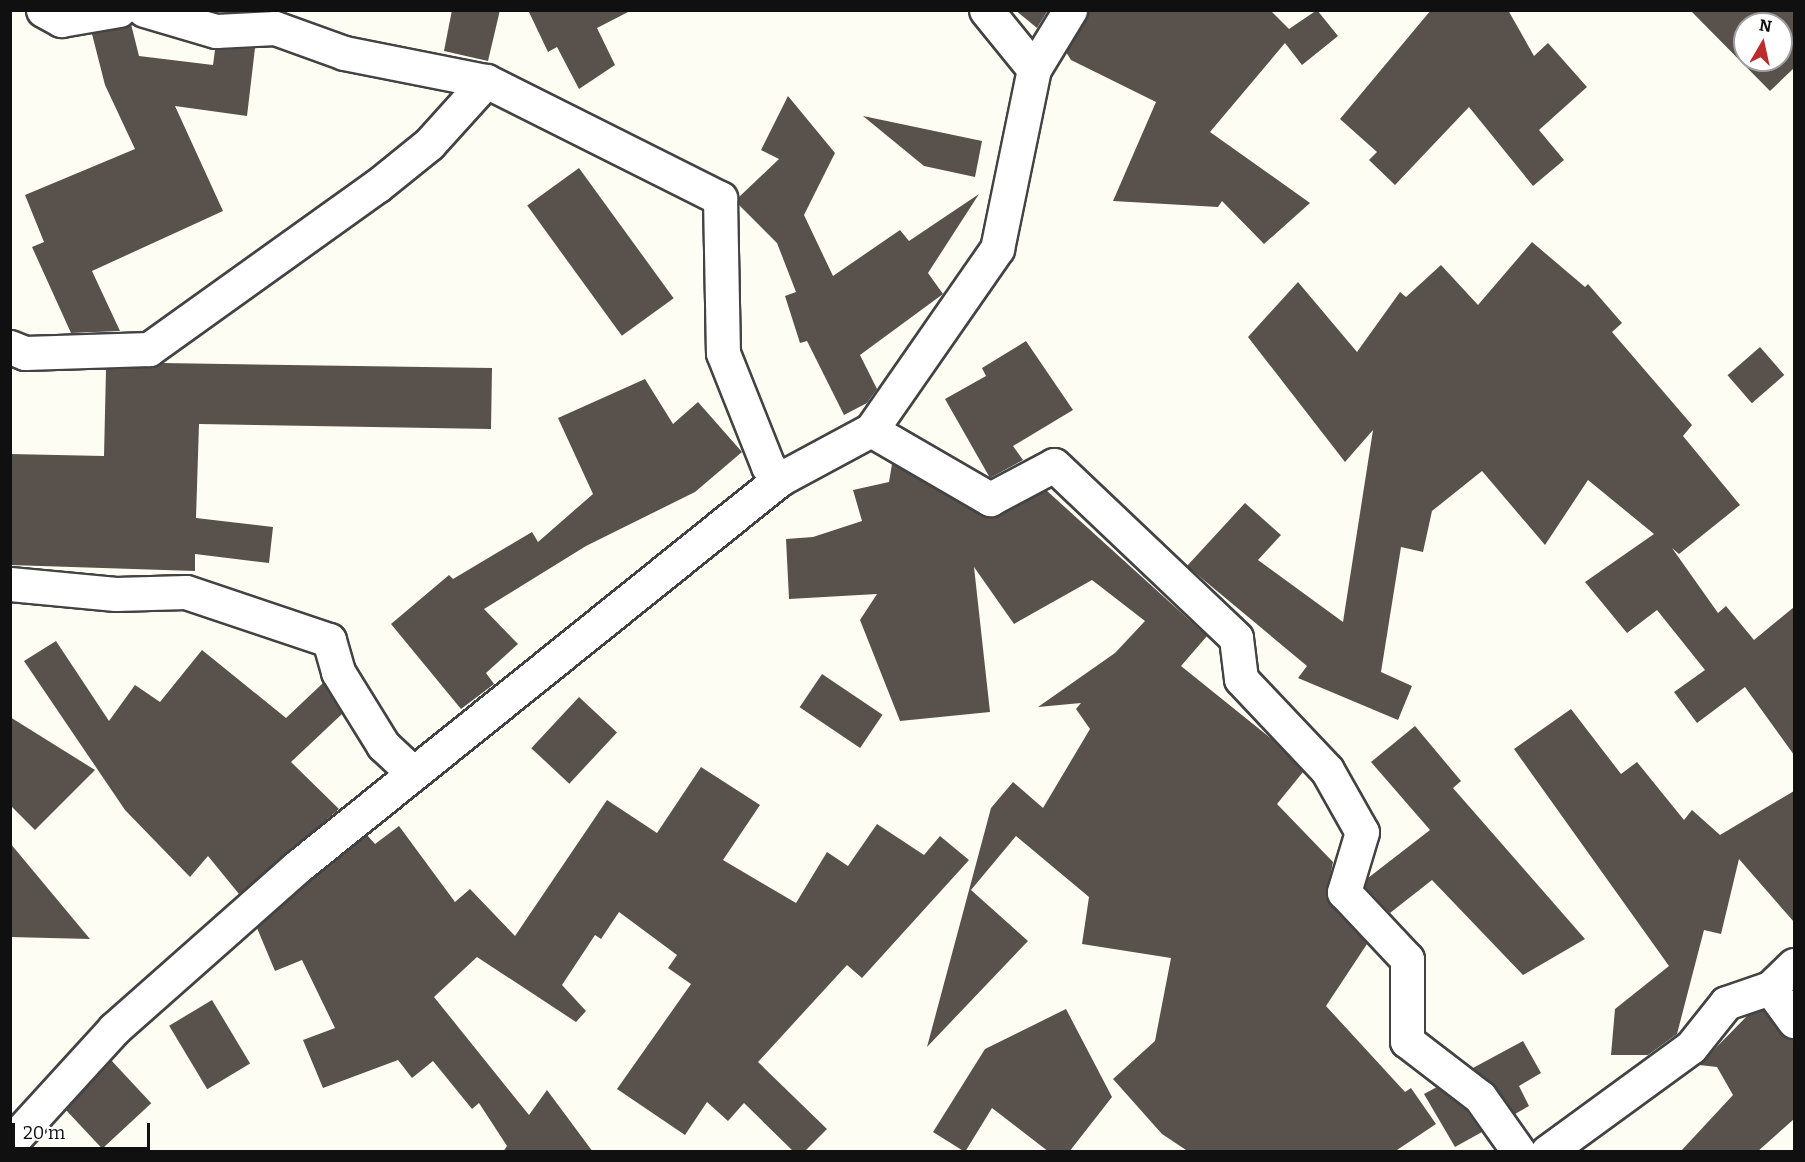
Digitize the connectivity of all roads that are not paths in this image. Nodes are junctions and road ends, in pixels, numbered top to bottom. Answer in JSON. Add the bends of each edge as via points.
{"nodes":[{"id":1,"x":43,"y":10,"type":"edge"},
{"id":2,"x":119,"y":10,"type":"edge"},
{"id":3,"x":144,"y":10,"type":"edge"},
{"id":4,"x":986,"y":10,"type":"edge"},
{"id":5,"x":1070,"y":10,"type":"edge"},
{"id":6,"x":1034,"y":69,"type":"junction"},
{"id":7,"x":486,"y":81,"type":"junction"},
{"id":8,"x":15,"y":355,"type":"edge"},
{"id":9,"x":871,"y":430,"type":"junction"},
{"id":10,"x":780,"y":479,"type":"junction"},
{"id":11,"x":10,"y":584,"type":"edge"},
{"id":12,"x":412,"y":773,"type":"junction"},
{"id":13,"x":1794,"y":965,"type":"edge"},
{"id":14,"x":1770,"y":988,"type":"junction"},
{"id":15,"x":1794,"y":1022,"type":"edge"},
{"id":16,"x":10,"y":1143,"type":"edge"},
{"id":17,"x":1552,"y":1151,"type":"edge"},
{"id":18,"x":1519,"y":1152,"type":"edge"}],
"edges":[{"from":1,"to":2,"type":"street","via":[[61,20]]},
{"from":3,"to":7,"type":"street","via":[[216,31],[275,28],[344,53]]},
{"from":4,"to":6,"type":"street"},
{"from":5,"to":6,"type":"street"},
{"from":6,"to":9,"type":"street","via":[[997,249]]},
{"from":7,"to":8,"type":"street","via":[[429,144],[386,179],[149,349]]},
{"from":7,"to":10,"type":"street","via":[[720,198],[723,353],[768,466]]},
{"from":9,"to":10,"type":"street"},
{"from":9,"to":18,"type":"street","via":[[990,499],[1054,465],[1236,638],[1241,679],[1327,770],[1362,832],[1344,892],[1407,959],[1407,1041],[1480,1096]]},
{"from":10,"to":12,"type":"street"},
{"from":11,"to":12,"type":"street","via":[[116,594],[186,592],[307,630],[328,640],[338,672],[384,745]]},
{"from":12,"to":16,"type":"street","via":[[297,867],[114,1029]]},
{"from":13,"to":14,"type":"street"},
{"from":14,"to":15,"type":"street"},
{"from":14,"to":17,"type":"street","via":[[1726,1003],[1691,1047]]}]}
